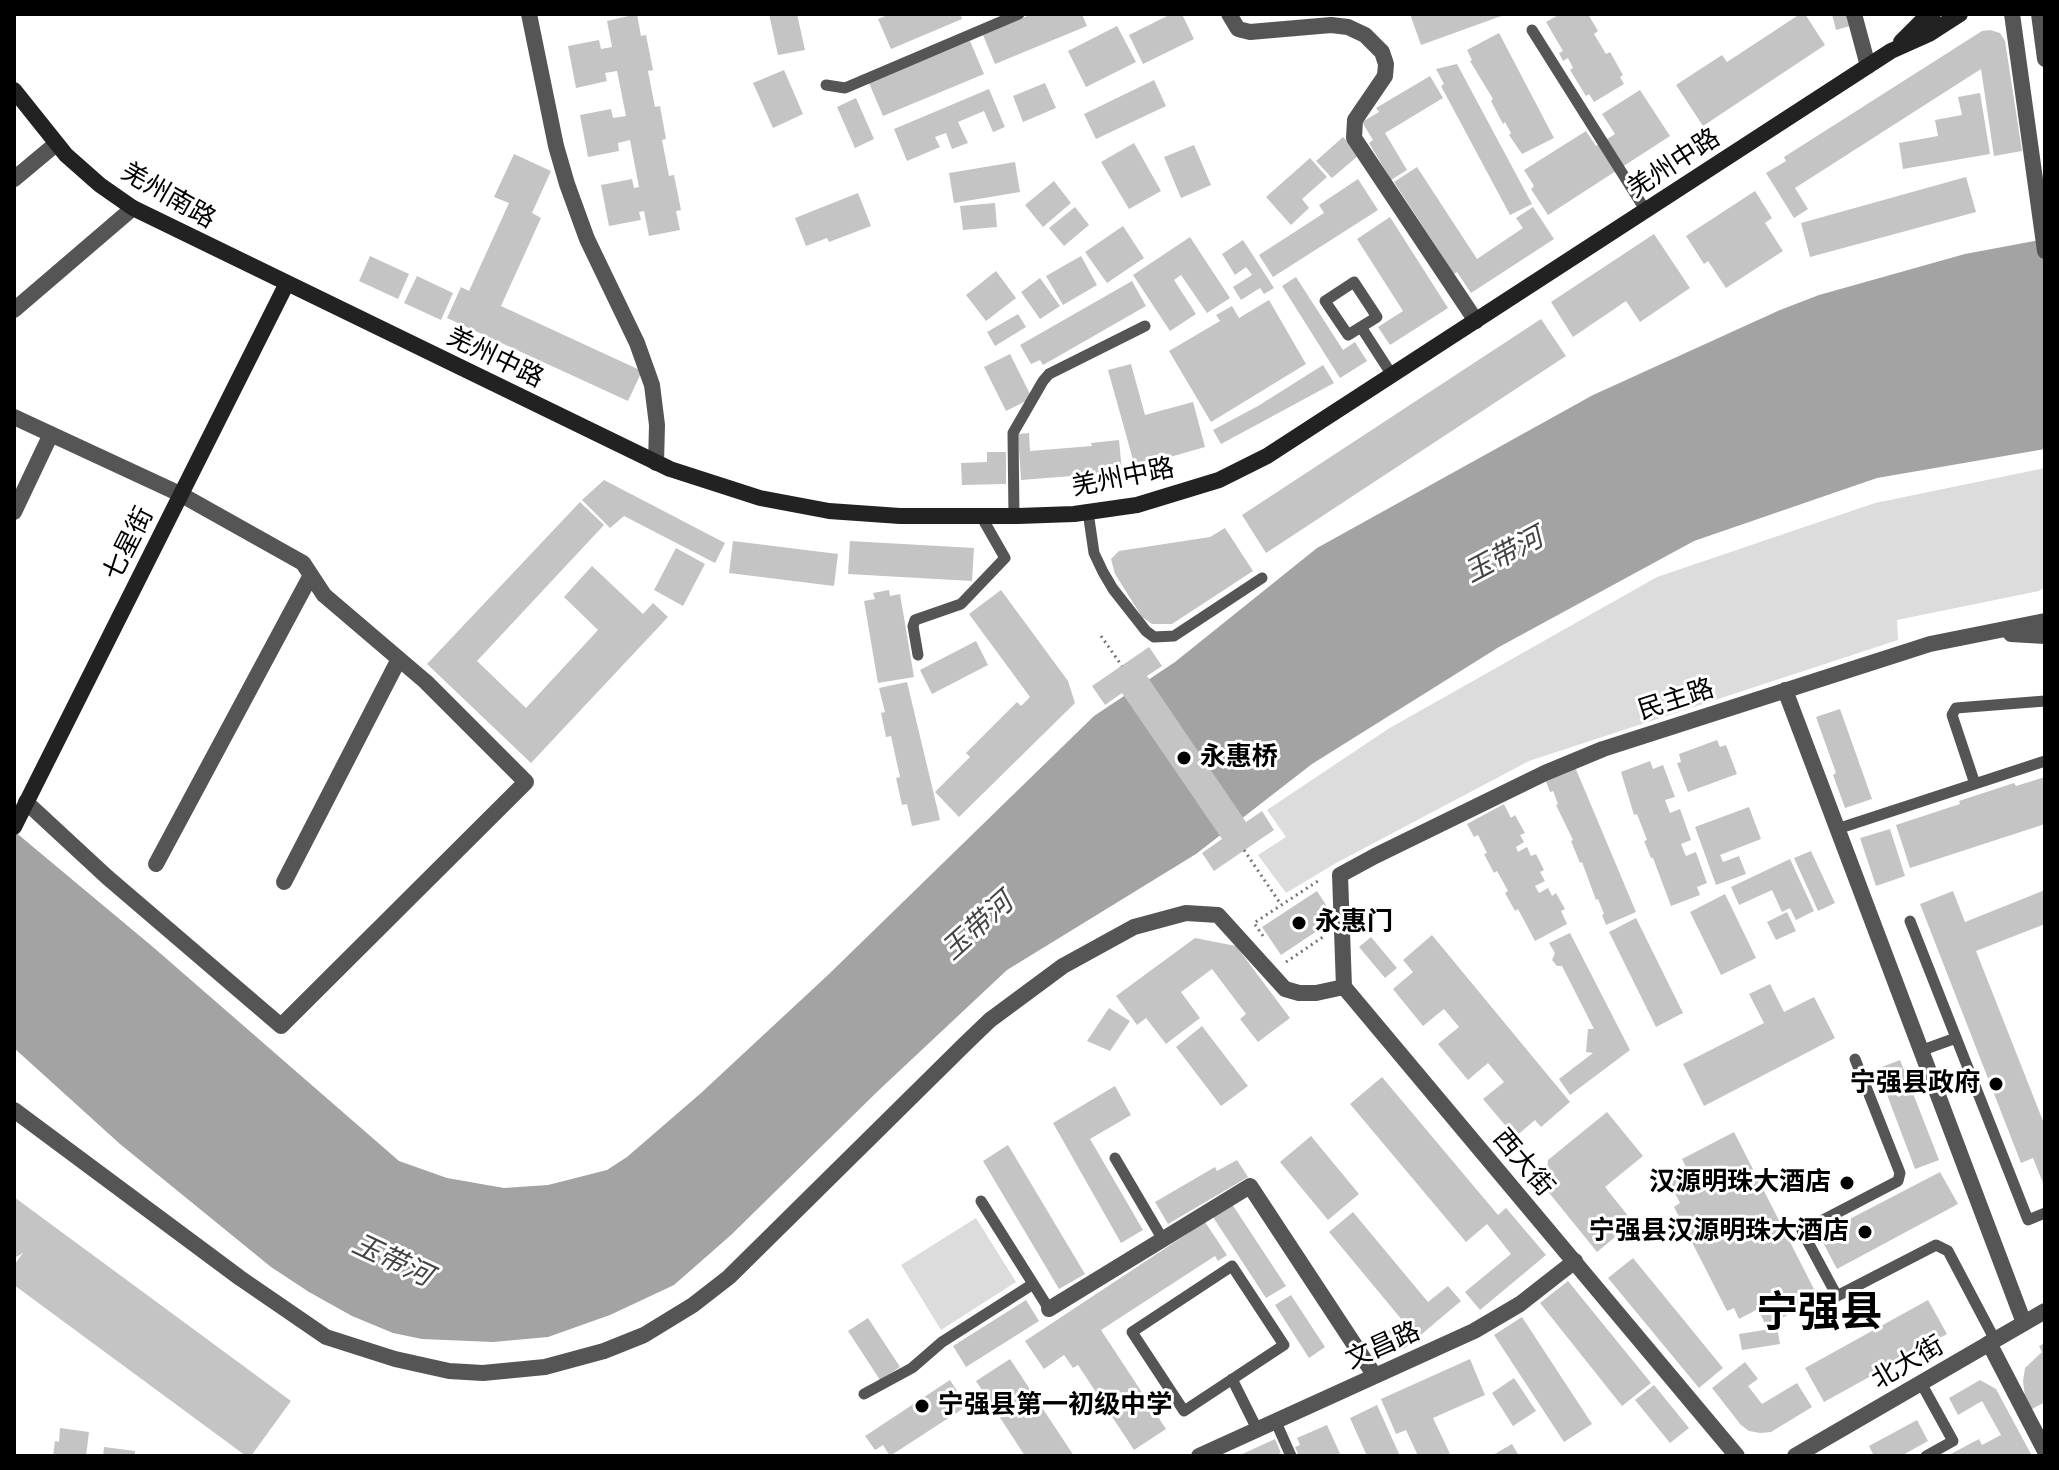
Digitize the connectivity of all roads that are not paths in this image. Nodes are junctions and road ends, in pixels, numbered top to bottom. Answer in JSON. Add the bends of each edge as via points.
{"nodes":[{"id":1,"x":529,"y":14,"type":"edge"},
{"id":2,"x":1019,"y":14,"type":"edge"},
{"id":3,"x":1229,"y":14,"type":"edge"},
{"id":4,"x":1854,"y":14,"type":"edge"},
{"id":5,"x":1933,"y":14,"type":"edge"},
{"id":6,"x":1960,"y":14,"type":"edge"},
{"id":7,"x":2012,"y":14,"type":"edge"},
{"id":8,"x":2039,"y":14,"type":"edge"},
{"id":9,"x":1532,"y":30,"type":"dead end"},
{"id":10,"x":1891,"y":51,"type":"junction"},
{"id":11,"x":2045,"y":59,"type":"edge"},
{"id":12,"x":1868,"y":66,"type":"junction"},
{"id":13,"x":826,"y":85,"type":"dead end"},
{"id":14,"x":14,"y":90,"type":"edge"},
{"id":15,"x":56,"y":144,"type":"junction"},
{"id":16,"x":14,"y":179,"type":"edge"},
{"id":17,"x":133,"y":208,"type":"junction"},
{"id":18,"x":1646,"y":211,"type":"junction"},
{"id":19,"x":2045,"y":251,"type":"edge"},
{"id":20,"x":287,"y":283,"type":"junction"},
{"id":21,"x":14,"y":310,"type":"edge"},
{"id":22,"x":1476,"y":321,"type":"junction"},
{"id":23,"x":1145,"y":326,"type":"dead end"},
{"id":24,"x":1361,"y":327,"type":"junction"},
{"id":25,"x":1392,"y":375,"type":"junction"},
{"id":26,"x":14,"y":417,"type":"edge"},
{"id":27,"x":51,"y":434,"type":"junction"},
{"id":28,"x":656,"y":463,"type":"junction"},
{"id":29,"x":180,"y":494,"type":"junction"},
{"id":30,"x":14,"y":512,"type":"edge"},
{"id":31,"x":1088,"y":512,"type":"junction"},
{"id":32,"x":981,"y":516,"type":"junction"},
{"id":33,"x":1014,"y":516,"type":"junction"},
{"id":34,"x":311,"y":575,"type":"junction"},
{"id":35,"x":1262,"y":578,"type":"dead end"},
{"id":36,"x":2045,"y":621,"type":"edge"},
{"id":37,"x":1993,"y":632,"type":"junction"},
{"id":38,"x":2045,"y":636,"type":"edge"},
{"id":39,"x":918,"y":655,"type":"dead end"},
{"id":40,"x":399,"y":659,"type":"junction"},
{"id":41,"x":1785,"y":690,"type":"junction"},
{"id":42,"x":2045,"y":701,"type":"edge"},
{"id":43,"x":2045,"y":761,"type":"edge"},
{"id":44,"x":1975,"y":784,"type":"junction"},
{"id":45,"x":20,"y":813,"type":"edge"},
{"id":46,"x":1837,"y":829,"type":"junction"},
{"id":47,"x":156,"y":864,"type":"dead end"},
{"id":48,"x":284,"y":882,"type":"dead end"},
{"id":49,"x":1910,"y":921,"type":"dead end"},
{"id":50,"x":1344,"y":987,"type":"junction"},
{"id":51,"x":1956,"y":1038,"type":"junction"},
{"id":52,"x":1920,"y":1051,"type":"junction"},
{"id":53,"x":1855,"y":1059,"type":"dead end"},
{"id":54,"x":14,"y":1110,"type":"edge"},
{"id":55,"x":1115,"y":1158,"type":"dead end"},
{"id":56,"x":981,"y":1201,"type":"dead end"},
{"id":57,"x":2045,"y":1213,"type":"edge"},
{"id":58,"x":1162,"y":1238,"type":"junction"},
{"id":59,"x":1575,"y":1261,"type":"junction"},
{"id":60,"x":1033,"y":1284,"type":"junction"},
{"id":61,"x":1049,"y":1309,"type":"joint"},
{"id":62,"x":2045,"y":1311,"type":"edge"},
{"id":63,"x":2024,"y":1323,"type":"junction"},
{"id":64,"x":1992,"y":1342,"type":"junction"},
{"id":65,"x":1375,"y":1376,"type":"junction"},
{"id":66,"x":1232,"y":1379,"type":"junction"},
{"id":67,"x":1921,"y":1383,"type":"junction"},
{"id":68,"x":864,"y":1394,"type":"dead end"},
{"id":69,"x":1275,"y":1420,"type":"junction"},
{"id":70,"x":1257,"y":1429,"type":"junction"},
{"id":71,"x":2045,"y":1451,"type":"edge"},
{"id":72,"x":1290,"y":1455,"type":"edge"},
{"id":73,"x":1199,"y":1456,"type":"edge"},
{"id":74,"x":1737,"y":1456,"type":"edge"},
{"id":75,"x":1795,"y":1456,"type":"edge"},
{"id":76,"x":1926,"y":1456,"type":"edge"}],
"edges":[{"from":1,"to":28,"type":"street","via":[[567,184],[652,385]]},
{"from":2,"to":13,"type":"lane","via":[[845,88]]},
{"from":3,"to":22,"type":"street","via":[[1238,29],[1250,32],[1348,27],[1382,52],[1385,76],[1355,120],[1354,138]]},
{"from":4,"to":12,"type":"street"},
{"from":5,"to":10,"type":"main road","name":"羌州中路"},
{"from":6,"to":10,"type":"main road","name":"羌州中路"},
{"from":7,"to":19,"type":"street"},
{"from":8,"to":11,"type":"street"},
{"from":9,"to":18,"type":"lane"},
{"from":10,"to":12,"type":"main road","name":"羌州中路"},
{"from":12,"to":18,"type":"main road","name":"羌州中路"},
{"from":14,"to":15,"type":"main road","name":"羌州南路"},
{"from":15,"to":16,"type":"street"},
{"from":15,"to":17,"type":"main road","name":"羌州南路"},
{"from":17,"to":20,"type":"main road","name":"羌州南路"},
{"from":17,"to":21,"type":"street"},
{"from":18,"to":22,"type":"main road","name":"羌州中路"},
{"from":20,"to":28,"type":"main road","name":"羌州中路"},
{"from":20,"to":29,"type":"main road","name":"七星街"},
{"from":22,"to":25,"type":"main road","name":"羌州中路"},
{"from":23,"to":33,"type":"lane","via":[[1043,381],[1013,433]]},
{"from":24,"to":24,"type":"lane","via":[[1348,335],[1325,301],[1354,282],[1377,317]]},
{"from":24,"to":25,"type":"lane"},
{"from":25,"to":31,"type":"main road","name":"羌州中路","via":[[1267,456],[1219,480],[1137,505]]},
{"from":26,"to":27,"type":"street"},
{"from":27,"to":29,"type":"street"},
{"from":27,"to":30,"type":"street"},
{"from":28,"to":32,"type":"main road","name":"羌州中路","via":[[714,485],[799,506],[851,513]]},
{"from":29,"to":34,"type":"street","via":[[303,563]]},
{"from":29,"to":45,"type":"main road","name":"七星街"},
{"from":31,"to":33,"type":"main road","name":"羌州中路"},
{"from":31,"to":35,"type":"lane","via":[[1094,553],[1103,572],[1154,637],[1174,636]]},
{"from":32,"to":33,"type":"main road","name":"羌州中路"},
{"from":32,"to":39,"type":"lane","via":[[1005,558],[961,604],[915,620]]},
{"from":34,"to":40,"type":"street","via":[[324,595]]},
{"from":34,"to":47,"type":"street"},
{"from":36,"to":37,"type":"street","name":"民主路"},
{"from":37,"to":38,"type":"street"},
{"from":37,"to":41,"type":"street","name":"民主路","via":[[1930,644]]},
{"from":40,"to":45,"type":"street","via":[[526,782],[281,1026],[107,877]]},
{"from":40,"to":48,"type":"street"},
{"from":41,"to":46,"type":"street"},
{"from":41,"to":50,"type":"street","name":"民主路","via":[[1571,761],[1340,875]]},
{"from":42,"to":44,"type":"lane","via":[[1956,708],[1952,715]]},
{"from":43,"to":44,"type":"lane"},
{"from":44,"to":46,"type":"lane"},
{"from":46,"to":52,"type":"street"},
{"from":49,"to":51,"type":"lane"},
{"from":50,"to":54,"type":"street","via":[[1299,993],[1279,986],[1218,915],[1186,913],[1134,927],[1063,966],[990,1020],[729,1277],[693,1305],[626,1343],[521,1371],[426,1368],[326,1337]]},
{"from":50,"to":59,"type":"street","name":"西大街"},
{"from":51,"to":52,"type":"lane"},
{"from":51,"to":57,"type":"lane","via":[[2028,1220]]},
{"from":52,"to":63,"type":"street"},
{"from":53,"to":64,"type":"lane","via":[[1900,1173],[1898,1181],[1802,1231],[1837,1296],[1936,1245],[1948,1251]]},
{"from":55,"to":58,"type":"lane"},
{"from":56,"to":60,"type":"lane"},
{"from":58,"to":61,"type":"street"},
{"from":58,"to":65,"type":"street","via":[[1250,1186]]},
{"from":59,"to":65,"type":"street","name":"文昌路","via":[[1520,1304],[1474,1331]]},
{"from":59,"to":74,"type":"street","name":"西大街"},
{"from":60,"to":61,"type":"lane"},
{"from":60,"to":68,"type":"lane","via":[[942,1342],[912,1368]]},
{"from":62,"to":63,"type":"street","name":"北大街"},
{"from":63,"to":64,"type":"street","name":"北大街"},
{"from":64,"to":67,"type":"street","name":"北大街"},
{"from":64,"to":71,"type":"street"},
{"from":65,"to":69,"type":"street","name":"文昌路"},
{"from":66,"to":66,"type":"lane","via":[[1184,1411],[1132,1332],[1232,1266],[1284,1345]]},
{"from":66,"to":70,"type":"lane"},
{"from":67,"to":75,"type":"street","name":"北大街"},
{"from":67,"to":76,"type":"lane","via":[[1953,1441]]},
{"from":69,"to":70,"type":"street","name":"文昌路"},
{"from":69,"to":72,"type":"lane"},
{"from":70,"to":73,"type":"street","name":"文昌路"}]}
